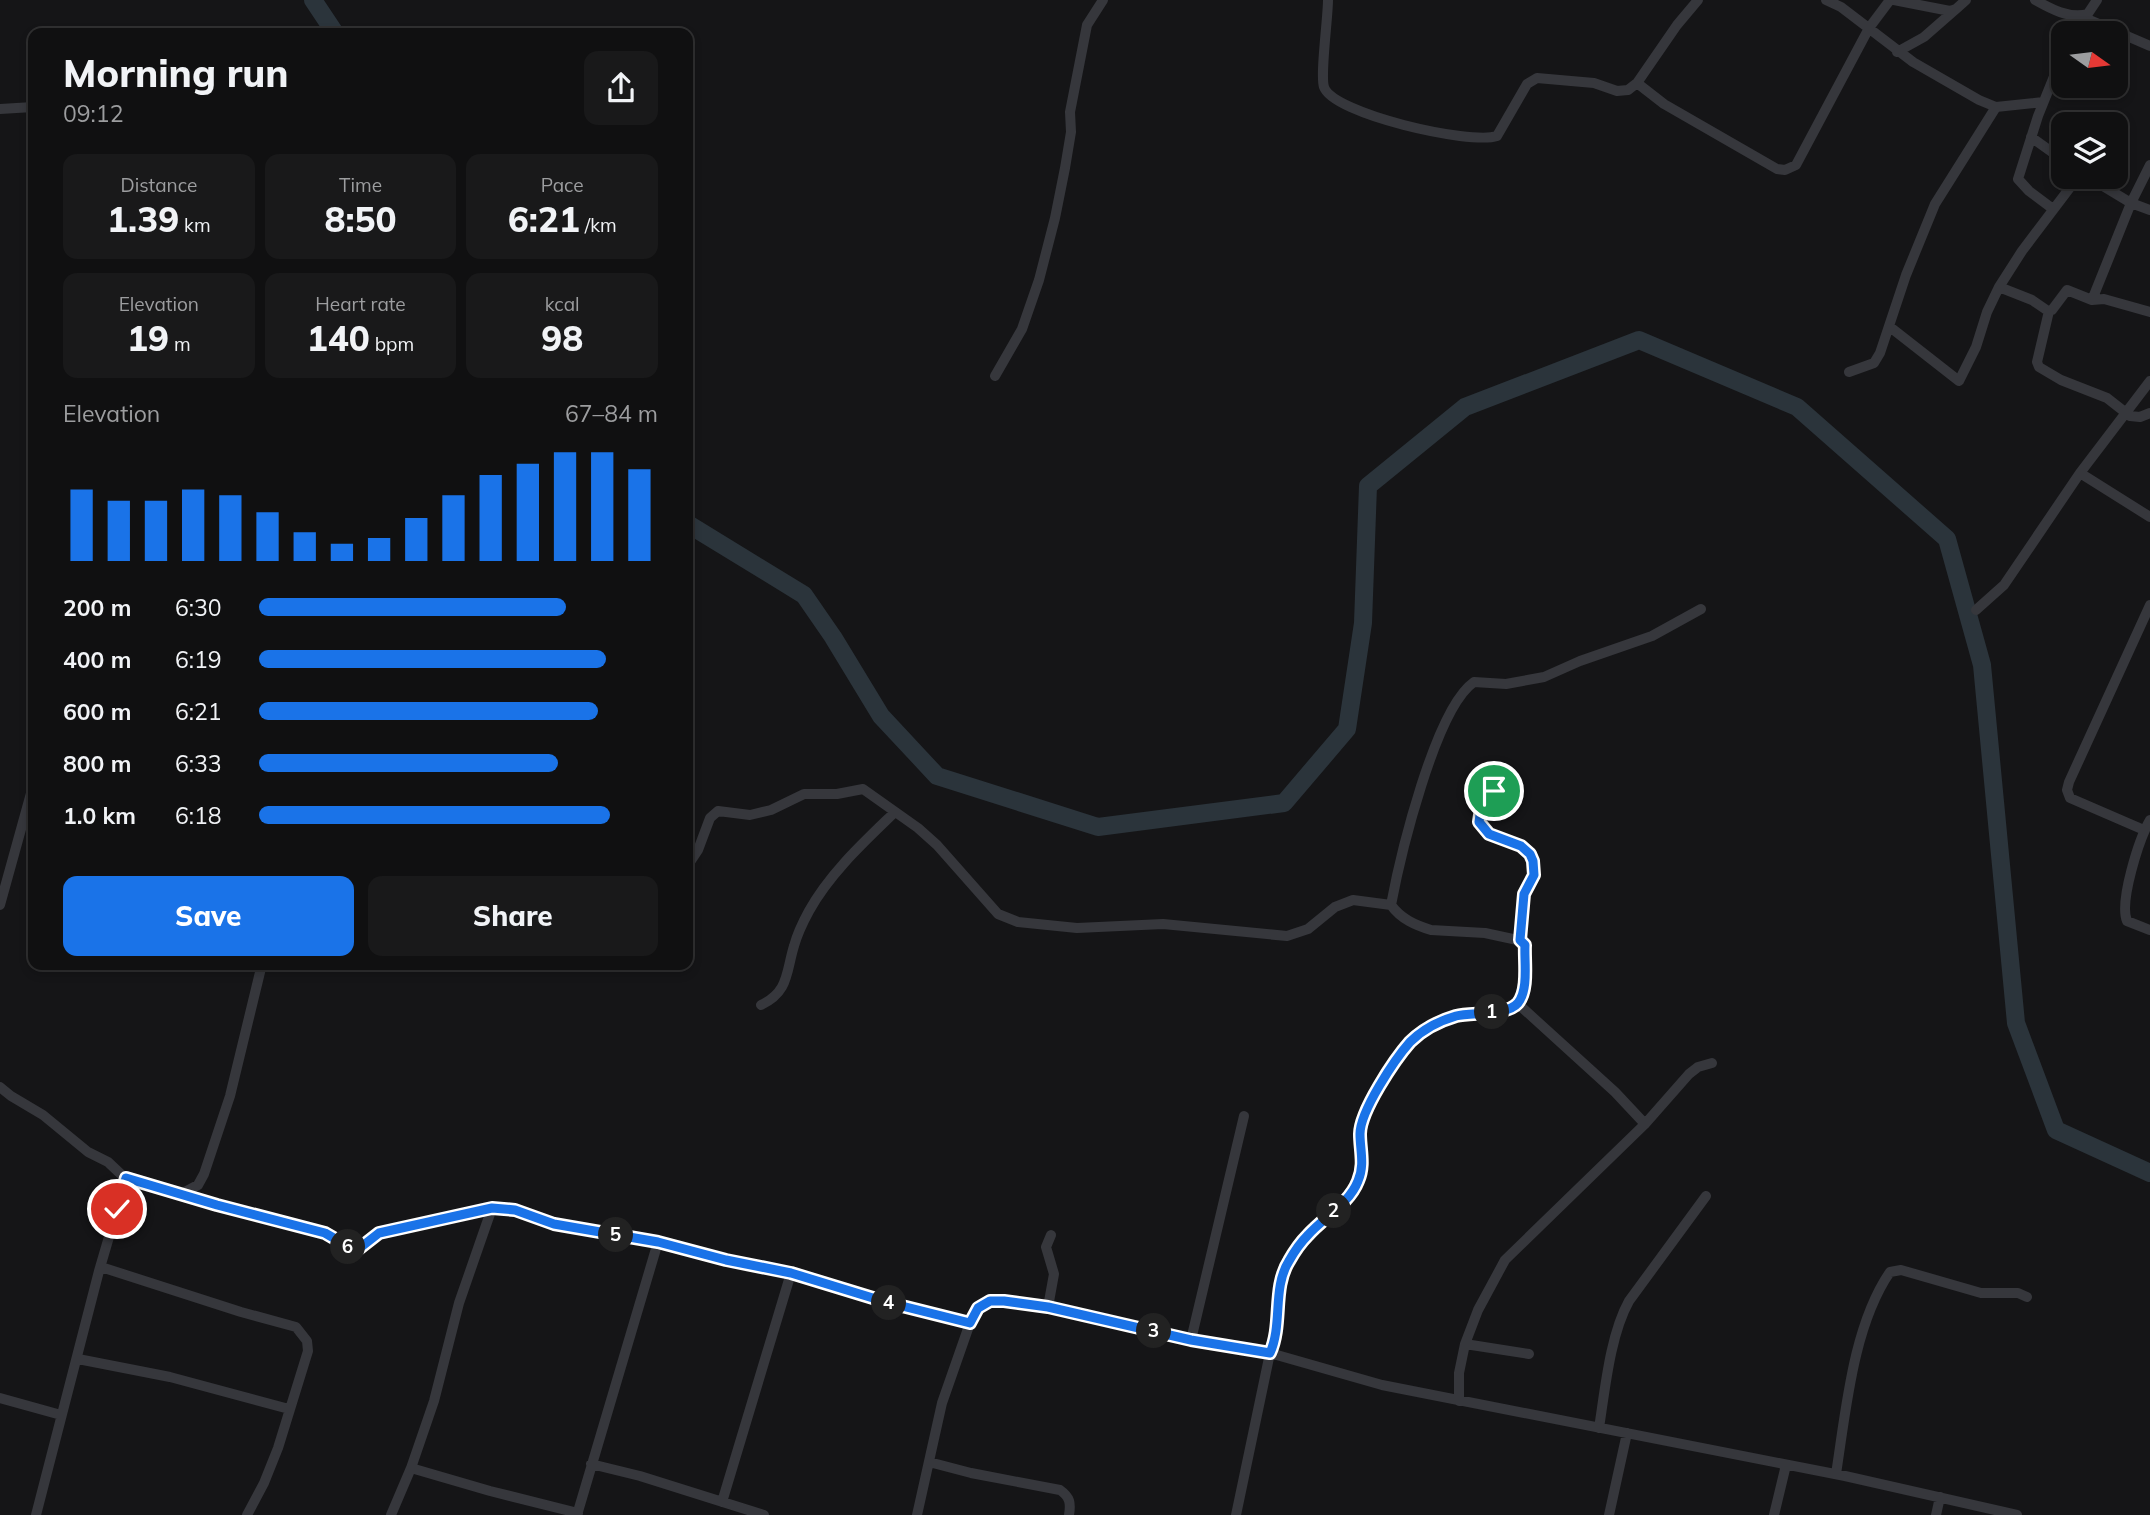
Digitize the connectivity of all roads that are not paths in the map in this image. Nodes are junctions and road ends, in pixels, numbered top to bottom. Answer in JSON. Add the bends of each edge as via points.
{"nodes":[{"id":1,"x":1102,"y":0,"type":"edge"},
{"id":2,"x":1328,"y":0,"type":"edge"},
{"id":3,"x":1698,"y":0,"type":"edge"},
{"id":4,"x":1826,"y":0,"type":"edge"},
{"id":5,"x":1892,"y":0,"type":"edge"},
{"id":6,"x":1966,"y":0,"type":"edge"},
{"id":7,"x":2035,"y":0,"type":"edge"},
{"id":8,"x":2097,"y":0,"type":"edge"},
{"id":9,"x":1956,"y":9,"type":"junction"},
{"id":10,"x":2087,"y":16,"type":"junction"},
{"id":11,"x":2084,"y":21,"type":"edge"},
{"id":12,"x":1869,"y":28,"type":"junction"},
{"id":13,"x":2150,"y":46,"type":"edge"},
{"id":14,"x":1897,"y":52,"type":"junction"},
{"id":15,"x":1637,"y":83,"type":"junction"},
{"id":16,"x":2051,"y":83,"type":"edge"},
{"id":17,"x":2043,"y":102,"type":"junction"},
{"id":18,"x":28,"y":107,"type":"edge"},
{"id":19,"x":1996,"y":107,"type":"junction"},
{"id":20,"x":0,"y":108,"type":"edge"},
{"id":21,"x":2031,"y":137,"type":"junction"},
{"id":22,"x":2051,"y":151,"type":"edge"},
{"id":23,"x":2150,"y":165,"type":"edge"},
{"id":24,"x":2069,"y":189,"type":"edge"},
{"id":25,"x":2108,"y":189,"type":"edge"},
{"id":26,"x":2131,"y":203,"type":"junction"},
{"id":27,"x":2053,"y":209,"type":"junction"},
{"id":28,"x":2150,"y":210,"type":"edge"},
{"id":29,"x":1999,"y":287,"type":"junction"},
{"id":30,"x":2092,"y":300,"type":"junction"},
{"id":31,"x":2049,"y":311,"type":"junction"},
{"id":32,"x":2150,"y":312,"type":"edge"},
{"id":33,"x":1890,"y":327,"type":"junction"},
{"id":34,"x":1849,"y":372,"type":"dead end"},
{"id":35,"x":995,"y":376,"type":"dead end"},
{"id":36,"x":2150,"y":382,"type":"edge"},
{"id":37,"x":2124,"y":412,"type":"junction"},
{"id":38,"x":2150,"y":413,"type":"edge"},
{"id":39,"x":2080,"y":473,"type":"junction"},
{"id":40,"x":2150,"y":517,"type":"edge"},
{"id":41,"x":2150,"y":605,"type":"edge"},
{"id":42,"x":1701,"y":609,"type":"dead end"},
{"id":43,"x":1976,"y":610,"type":"dead end"},
{"id":44,"x":1494,"y":791,"type":"dead end"},
{"id":45,"x":28,"y":804,"type":"edge"},
{"id":46,"x":895,"y":812,"type":"junction"},
{"id":47,"x":2150,"y":820,"type":"edge"},
{"id":48,"x":2144,"y":830,"type":"junction"},
{"id":49,"x":693,"y":858,"type":"edge"},
{"id":50,"x":0,"y":905,"type":"edge"},
{"id":51,"x":1391,"y":905,"type":"junction"},
{"id":52,"x":2150,"y":930,"type":"edge"},
{"id":53,"x":1520,"y":940,"type":"junction"},
{"id":54,"x":261,"y":970,"type":"edge"},
{"id":55,"x":1517,"y":1003,"type":"junction"},
{"id":56,"x":761,"y":1005,"type":"dead end"},
{"id":57,"x":1712,"y":1063,"type":"dead end"},
{"id":58,"x":0,"y":1087,"type":"edge"},
{"id":59,"x":1244,"y":1116,"type":"dead end"},
{"id":60,"x":1645,"y":1124,"type":"junction"},
{"id":61,"x":126,"y":1178,"type":"junction"},
{"id":62,"x":181,"y":1194,"type":"junction"},
{"id":63,"x":1706,"y":1196,"type":"dead end"},
{"id":64,"x":492,"y":1208,"type":"junction"},
{"id":65,"x":1051,"y":1235,"type":"dead end"},
{"id":66,"x":658,"y":1242,"type":"junction"},
{"id":67,"x":101,"y":1267,"type":"junction"},
{"id":68,"x":791,"y":1273,"type":"junction"},
{"id":69,"x":2027,"y":1297,"type":"dead end"},
{"id":70,"x":1048,"y":1307,"type":"junction"},
{"id":71,"x":970,"y":1323,"type":"junction"},
{"id":72,"x":1191,"y":1340,"type":"junction"},
{"id":73,"x":1465,"y":1344,"type":"junction"},
{"id":74,"x":1270,"y":1353,"type":"junction"},
{"id":75,"x":1529,"y":1354,"type":"dead end"},
{"id":76,"x":78,"y":1359,"type":"junction"},
{"id":77,"x":0,"y":1398,"type":"edge"},
{"id":78,"x":1459,"y":1401,"type":"junction"},
{"id":79,"x":289,"y":1409,"type":"junction"},
{"id":80,"x":61,"y":1415,"type":"junction"},
{"id":81,"x":1599,"y":1428,"type":"junction"},
{"id":82,"x":1627,"y":1433,"type":"junction"},
{"id":83,"x":929,"y":1462,"type":"junction"},
{"id":84,"x":592,"y":1464,"type":"junction"},
{"id":85,"x":1786,"y":1465,"type":"junction"},
{"id":86,"x":411,"y":1468,"type":"junction"},
{"id":87,"x":1836,"y":1474,"type":"junction"},
{"id":88,"x":1940,"y":1497,"type":"junction"},
{"id":89,"x":722,"y":1502,"type":"junction"},
{"id":90,"x":577,"y":1514,"type":"edge"},
{"id":91,"x":36,"y":1515,"type":"edge"},
{"id":92,"x":247,"y":1515,"type":"edge"},
{"id":93,"x":391,"y":1515,"type":"edge"},
{"id":94,"x":764,"y":1515,"type":"edge"},
{"id":95,"x":916,"y":1515,"type":"edge"},
{"id":96,"x":1069,"y":1515,"type":"edge"},
{"id":97,"x":1236,"y":1515,"type":"edge"},
{"id":98,"x":1609,"y":1515,"type":"edge"},
{"id":99,"x":1773,"y":1515,"type":"edge"},
{"id":100,"x":1936,"y":1515,"type":"edge"},
{"id":101,"x":2017,"y":1515,"type":"edge"}],
"edges":[{"from":1,"to":35,"type":"street","via":[[1087,25],[1070,112],[1065,168],[1039,280],[1022,329]]},
{"from":2,"to":15,"type":"street","via":[[1325,90],[1346,105],[1416,129],[1448,136],[1497,136],[1527,84],[1538,78],[1594,83],[1617,91]]},
{"from":3,"to":15,"type":"street"},
{"from":4,"to":12,"type":"street"},
{"from":5,"to":9,"type":"street"},
{"from":5,"to":12,"type":"street"},
{"from":6,"to":9,"type":"street"},
{"from":7,"to":10,"type":"street","via":[[2063,13]]},
{"from":8,"to":10,"type":"street"},
{"from":9,"to":14,"type":"street","via":[[1924,37]]},
{"from":10,"to":11,"type":"street"},
{"from":10,"to":13,"type":"street"},
{"from":12,"to":14,"type":"street"},
{"from":12,"to":15,"type":"street","via":[[1796,165],[1785,170],[1673,110]]},
{"from":14,"to":19,"type":"street"},
{"from":16,"to":17,"type":"street"},
{"from":17,"to":19,"type":"street"},
{"from":17,"to":21,"type":"street"},
{"from":18,"to":20,"type":"street"},
{"from":19,"to":33,"type":"street","via":[[1935,204]]},
{"from":21,"to":22,"type":"street"},
{"from":21,"to":27,"type":"street","via":[[2018,179]]},
{"from":23,"to":26,"type":"street"},
{"from":24,"to":27,"type":"street"},
{"from":25,"to":26,"type":"street"},
{"from":26,"to":28,"type":"street"},
{"from":26,"to":30,"type":"street"},
{"from":27,"to":29,"type":"street"},
{"from":29,"to":31,"type":"street"},
{"from":29,"to":33,"type":"street","via":[[1959,381]]},
{"from":30,"to":31,"type":"street","via":[[2067,290]]},
{"from":30,"to":32,"type":"street"},
{"from":31,"to":37,"type":"street","via":[[2039,368],[2107,398]]},
{"from":33,"to":34,"type":"street","via":[[1874,363]]},
{"from":36,"to":37,"type":"street"},
{"from":37,"to":38,"type":"street","via":[[2135,417]]},
{"from":37,"to":39,"type":"street"},
{"from":39,"to":40,"type":"street"},
{"from":39,"to":43,"type":"street","via":[[2004,585]]},
{"from":41,"to":48,"type":"street","via":[[2067,790],[2070,798]]},
{"from":42,"to":51,"type":"street","via":[[1653,636],[1544,677],[1470,685],[1444,725],[1424,776]]},
{"from":44,"to":53,"type":"street","via":[[1479,822],[1489,834],[1521,846],[1535,867],[1524,894]]},
{"from":45,"to":50,"type":"street"},
{"from":46,"to":49,"type":"street","via":[[863,789],[804,794],[750,815],[718,811],[709,818]]},
{"from":46,"to":51,"type":"street","via":[[937,845],[998,914],[1018,922],[1077,928],[1163,924],[1287,936],[1308,929],[1335,907],[1353,900]]},
{"from":46,"to":56,"type":"street","via":[[860,844],[810,910],[782,988]]},
{"from":47,"to":48,"type":"street"},
{"from":48,"to":52,"type":"street","via":[[2124,910],[2127,921]]},
{"from":51,"to":53,"type":"street","via":[[1401,916],[1431,930]]},
{"from":53,"to":55,"type":"street","via":[[1525,945],[1524,983]]},
{"from":54,"to":62,"type":"street","via":[[230,1096],[204,1174],[198,1185]]},
{"from":55,"to":60,"type":"street"},
{"from":55,"to":74,"type":"street","via":[[1427,1027],[1391,1066],[1359,1131],[1362,1161],[1352,1193],[1307,1235],[1283,1273],[1276,1338]]},
{"from":57,"to":60,"type":"street","via":[[1689,1074]]},
{"from":58,"to":61,"type":"street"},
{"from":59,"to":72,"type":"street"},
{"from":60,"to":73,"type":"street","via":[[1505,1259]]},
{"from":61,"to":62,"type":"street"},
{"from":61,"to":67,"type":"street"},
{"from":62,"to":64,"type":"street","via":[[325,1233],[355,1251],[379,1233]]},
{"from":63,"to":81,"type":"street","via":[[1624,1311]]},
{"from":64,"to":66,"type":"street"},
{"from":64,"to":86,"type":"street"},
{"from":65,"to":70,"type":"street","via":[[1046,1247],[1054,1274]]},
{"from":66,"to":68,"type":"street"},
{"from":66,"to":84,"type":"street"},
{"from":67,"to":76,"type":"street"},
{"from":67,"to":79,"type":"street","via":[[296,1327],[308,1351]]},
{"from":68,"to":71,"type":"street"},
{"from":68,"to":89,"type":"street"},
{"from":69,"to":87,"type":"street","via":[[1981,1293],[1901,1270],[1890,1272],[1861,1335]]},
{"from":70,"to":71,"type":"street","via":[[990,1301],[978,1308]]},
{"from":70,"to":72,"type":"street"},
{"from":71,"to":83,"type":"street","via":[[942,1403]]},
{"from":72,"to":74,"type":"street"},
{"from":73,"to":75,"type":"street"},
{"from":73,"to":78,"type":"street"},
{"from":74,"to":78,"type":"street","via":[[1381,1385]]},
{"from":74,"to":97,"type":"street"},
{"from":76,"to":79,"type":"street","via":[[170,1377]]},
{"from":76,"to":80,"type":"street"},
{"from":77,"to":80,"type":"street"},
{"from":78,"to":81,"type":"street"},
{"from":79,"to":92,"type":"street","via":[[269,1471]]},
{"from":80,"to":91,"type":"street"},
{"from":81,"to":82,"type":"street"},
{"from":82,"to":85,"type":"street"},
{"from":82,"to":98,"type":"street"},
{"from":83,"to":95,"type":"street"},
{"from":83,"to":96,"type":"street","via":[[1060,1490],[1070,1500]]},
{"from":84,"to":89,"type":"street"},
{"from":84,"to":90,"type":"street"},
{"from":85,"to":87,"type":"street"},
{"from":85,"to":99,"type":"street"},
{"from":86,"to":90,"type":"street"},
{"from":86,"to":93,"type":"street"},
{"from":87,"to":88,"type":"street"},
{"from":88,"to":100,"type":"street"},
{"from":88,"to":101,"type":"street"},
{"from":89,"to":94,"type":"street"}]}
